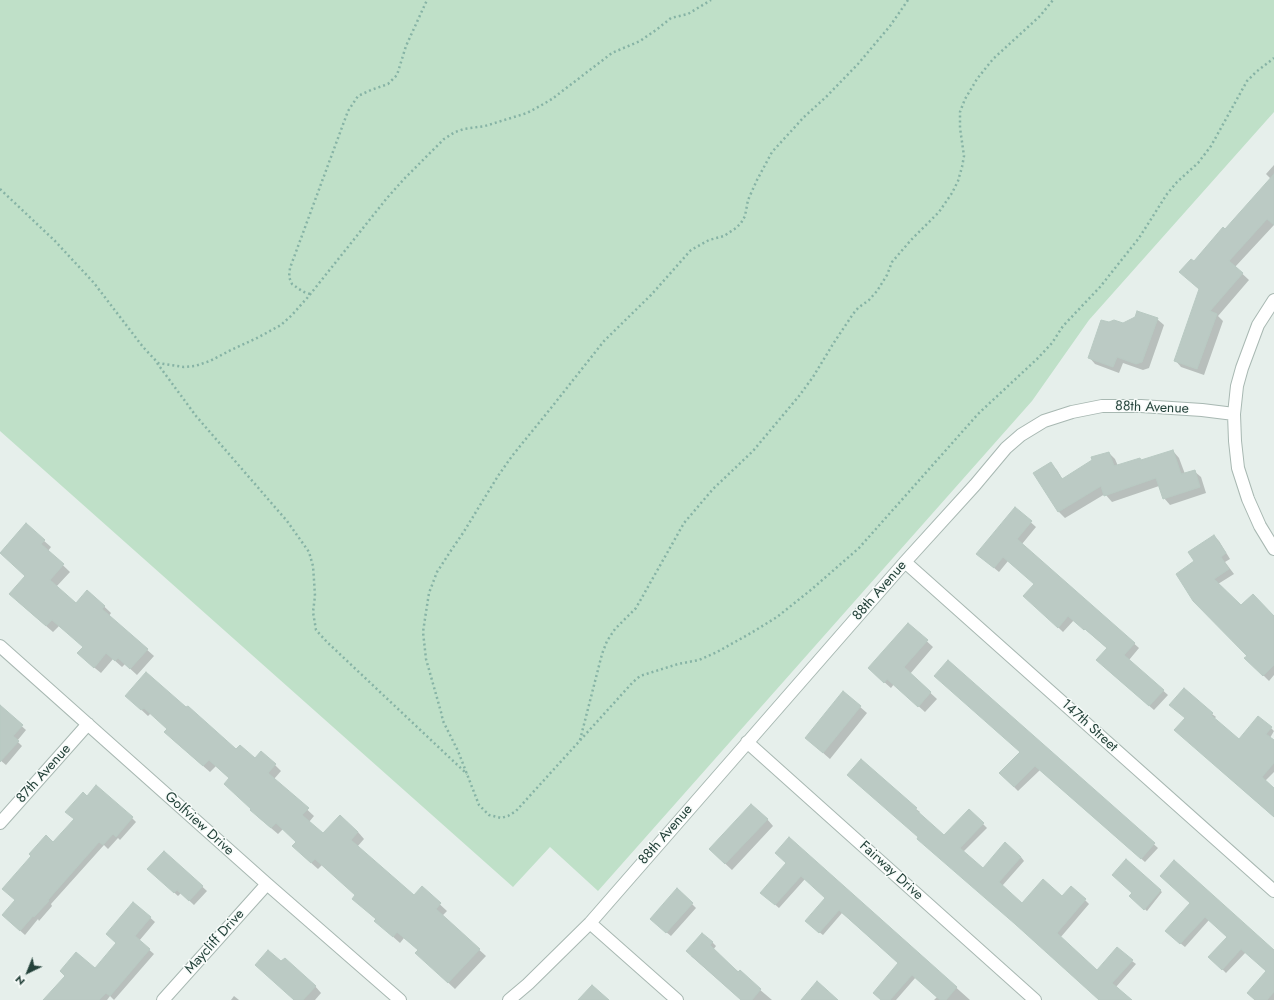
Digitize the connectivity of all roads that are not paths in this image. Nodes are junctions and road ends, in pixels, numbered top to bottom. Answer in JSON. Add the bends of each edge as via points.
{"nodes":[{"id":1,"x":1274,"y":300,"type":"edge"},
{"id":2,"x":1234,"y":414,"type":"junction"},
{"id":3,"x":1274,"y":549,"type":"edge"},
{"id":4,"x":904,"y":562,"type":"junction"},
{"id":5,"x":0,"y":646,"type":"edge"},
{"id":6,"x":88,"y":724,"type":"junction"},
{"id":7,"x":747,"y":742,"type":"junction"},
{"id":8,"x":0,"y":823,"type":"edge"},
{"id":9,"x":267,"y":884,"type":"junction"},
{"id":10,"x":1274,"y":891,"type":"edge"},
{"id":11,"x":590,"y":923,"type":"junction"},
{"id":12,"x":163,"y":1000,"type":"edge"},
{"id":13,"x":400,"y":1000,"type":"edge"},
{"id":14,"x":509,"y":1000,"type":"edge"},
{"id":15,"x":677,"y":1000,"type":"edge"},
{"id":16,"x":1035,"y":1000,"type":"edge"}],
"edges":[{"from":1,"to":2,"type":"street","via":[[1258,325],[1246,355],[1237,386]]},
{"from":2,"to":3,"type":"street","via":[[1238,468],[1248,499]]},
{"from":2,"to":4,"type":"street","name":"88th Avenue","via":[[1140,406],[1102,406],[1044,421],[1006,448]]},
{"from":4,"to":7,"type":"street","name":"88th Avenue"},
{"from":4,"to":10,"type":"street","name":"147th Street"},
{"from":5,"to":6,"type":"street","name":"Golfview Drive"},
{"from":6,"to":8,"type":"street","name":"87th Avenue"},
{"from":6,"to":9,"type":"street","name":"Golfview Drive"},
{"from":7,"to":11,"type":"street","name":"88th Avenue"},
{"from":7,"to":16,"type":"street","name":"Fairway Drive"},
{"from":9,"to":12,"type":"street","name":"Maycliff Drive"},
{"from":9,"to":13,"type":"street","name":"Golfview Drive"},
{"from":11,"to":14,"type":"street","name":"88th Avenue"},
{"from":11,"to":15,"type":"street"}]}
